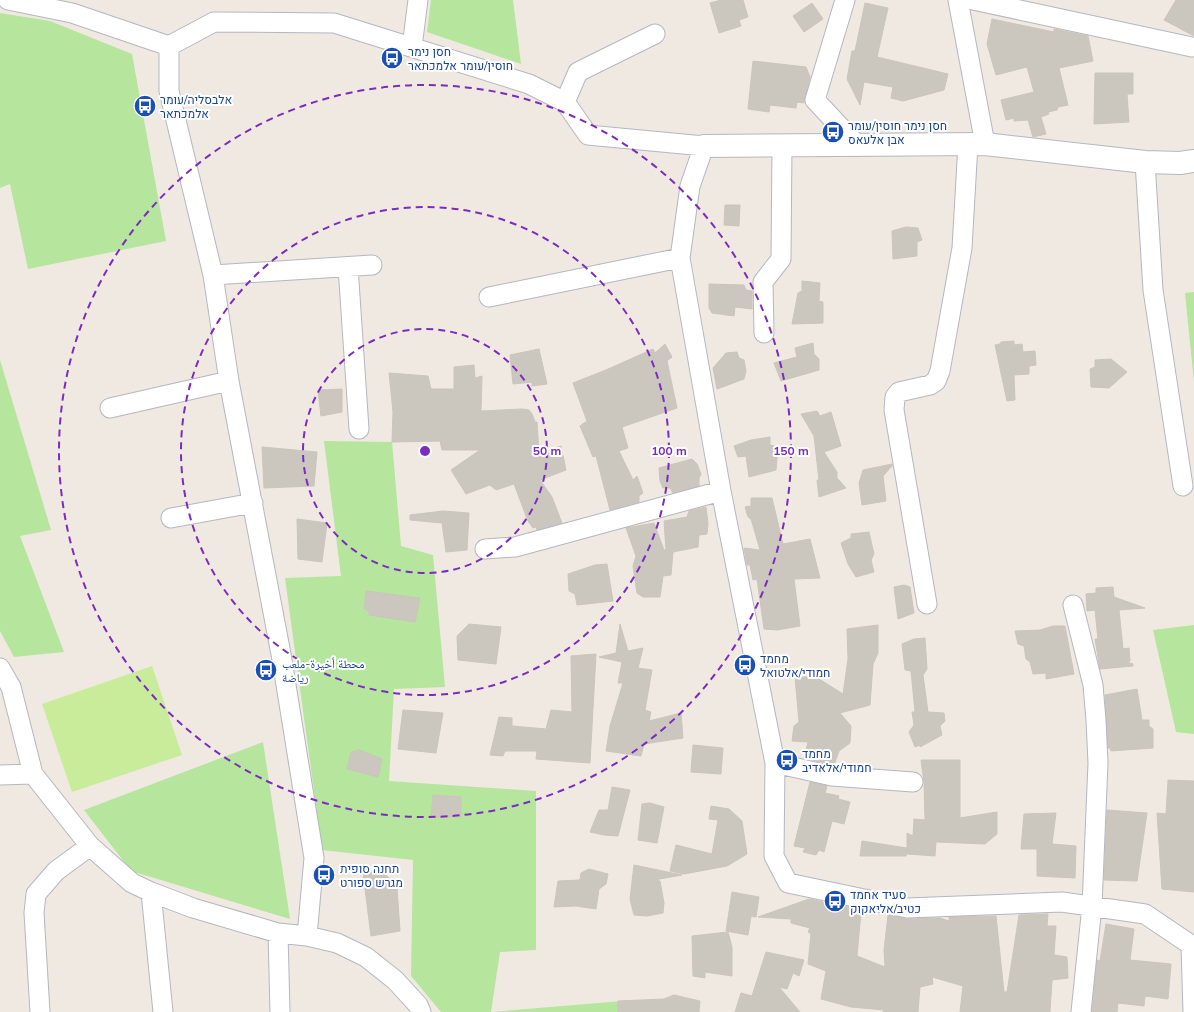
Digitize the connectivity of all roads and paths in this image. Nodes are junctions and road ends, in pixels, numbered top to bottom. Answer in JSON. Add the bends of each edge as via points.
{"nodes":[{"id":1,"x":8,"y":0,"type":"edge"},
{"id":2,"x":418,"y":0,"type":"edge"},
{"id":3,"x":845,"y":0,"type":"edge"},
{"id":4,"x":958,"y":0,"type":"edge"},
{"id":5,"x":973,"y":0,"type":"edge"},
{"id":6,"x":655,"y":34,"type":"dead end"},
{"id":7,"x":170,"y":46,"type":"junction"},
{"id":8,"x":412,"y":47,"type":"junction"},
{"id":9,"x":1192,"y":47,"type":"dead end"},
{"id":10,"x":565,"y":102,"type":"junction"},
{"id":11,"x":976,"y":144,"type":"junction"},
{"id":12,"x":704,"y":146,"type":"junction"},
{"id":13,"x":782,"y":146,"type":"junction"},
{"id":14,"x":858,"y":146,"type":"junction"},
{"id":15,"x":1194,"y":161,"type":"edge"},
{"id":16,"x":1145,"y":162,"type":"junction"},
{"id":17,"x":680,"y":258,"type":"junction"},
{"id":18,"x":372,"y":265,"type":"dead end"},
{"id":19,"x":348,"y":266,"type":"junction"},
{"id":20,"x":213,"y":275,"type":"junction"},
{"id":21,"x":489,"y":297,"type":"dead end"},
{"id":22,"x":764,"y":333,"type":"dead end"},
{"id":23,"x":229,"y":381,"type":"junction"},
{"id":24,"x":110,"y":408,"type":"dead end"},
{"id":25,"x":359,"y":428,"type":"dead end"},
{"id":26,"x":1183,"y":486,"type":"dead end"},
{"id":27,"x":721,"y":491,"type":"junction"},
{"id":28,"x":253,"y":503,"type":"junction"},
{"id":29,"x":171,"y":518,"type":"dead end"},
{"id":30,"x":485,"y":549,"type":"dead end"},
{"id":31,"x":927,"y":604,"type":"dead end"},
{"id":32,"x":1073,"y":605,"type":"dead end"},
{"id":33,"x":0,"y":668,"type":"edge"},
{"id":34,"x":775,"y":763,"type":"junction"},
{"id":35,"x":33,"y":774,"type":"junction"},
{"id":36,"x":0,"y":775,"type":"edge"},
{"id":37,"x":912,"y":782,"type":"dead end"},
{"id":38,"x":90,"y":846,"type":"junction"},
{"id":39,"x":151,"y":892,"type":"junction"},
{"id":40,"x":1092,"y":906,"type":"junction"},
{"id":41,"x":278,"y":933,"type":"junction"},
{"id":42,"x":307,"y":936,"type":"junction"},
{"id":43,"x":1193,"y":946,"type":"edge"},
{"id":44,"x":40,"y":1012,"type":"edge"},
{"id":45,"x":163,"y":1012,"type":"edge"},
{"id":46,"x":280,"y":1012,"type":"edge"},
{"id":47,"x":421,"y":1012,"type":"edge"},
{"id":48,"x":1081,"y":1012,"type":"edge"},
{"id":49,"x":1193,"y":1012,"type":"edge"}],
"edges":[{"from":1,"to":7,"type":"street","via":[[72,13]]},
{"from":2,"to":8,"type":"street"},
{"from":3,"to":14,"type":"street","via":[[815,100]]},
{"from":4,"to":11,"type":"street"},
{"from":5,"to":9,"type":"street"},
{"from":6,"to":10,"type":"street","via":[[578,72]]},
{"from":7,"to":8,"type":"street","via":[[214,22],[334,23]]},
{"from":7,"to":20,"type":"street","via":[[169,91]]},
{"from":8,"to":10,"type":"street","via":[[529,84]]},
{"from":10,"to":12,"type":"street","via":[[588,135]]},
{"from":11,"to":14,"type":"street"},
{"from":11,"to":16,"type":"street"},
{"from":11,"to":31,"type":"street","via":[[962,248],[940,371],[936,381],[930,385],[899,392],[895,397],[894,410]]},
{"from":12,"to":13,"type":"street"},
{"from":12,"to":17,"type":"street","via":[[690,186]]},
{"from":13,"to":14,"type":"street"},
{"from":13,"to":22,"type":"street","via":[[781,259],[763,282]]},
{"from":15,"to":16,"type":"street"},
{"from":16,"to":26,"type":"street","via":[[1153,290]]},
{"from":17,"to":21,"type":"street"},
{"from":17,"to":27,"type":"street"},
{"from":18,"to":19,"type":"street"},
{"from":19,"to":20,"type":"street"},
{"from":19,"to":25,"type":"street"},
{"from":20,"to":23,"type":"street"},
{"from":23,"to":24,"type":"street"},
{"from":23,"to":28,"type":"street"},
{"from":27,"to":30,"type":"street","via":[[515,547]]},
{"from":27,"to":34,"type":"street"},
{"from":28,"to":29,"type":"street"},
{"from":28,"to":42,"type":"street","via":[[281,654],[314,858]]},
{"from":32,"to":40,"type":"street","via":[[1093,685],[1096,720],[1098,763]]},
{"from":33,"to":35,"type":"street","via":[[11,687]]},
{"from":34,"to":37,"type":"street","via":[[832,776]]},
{"from":34,"to":40,"type":"street","via":[[774,856],[788,883],[907,908],[1062,902]]},
{"from":35,"to":36,"type":"street"},
{"from":35,"to":38,"type":"street"},
{"from":38,"to":39,"type":"street","via":[[132,883]]},
{"from":38,"to":44,"type":"street","via":[[56,871],[36,894],[34,913]]},
{"from":39,"to":41,"type":"street","via":[[193,908]]},
{"from":39,"to":45,"type":"street"},
{"from":40,"to":43,"type":"street","via":[[1145,914]]},
{"from":40,"to":48,"type":"street"},
{"from":41,"to":42,"type":"street"},
{"from":41,"to":46,"type":"street"},
{"from":42,"to":47,"type":"street","via":[[337,943],[366,957],[395,980]]},
{"from":43,"to":49,"type":"street"}]}
